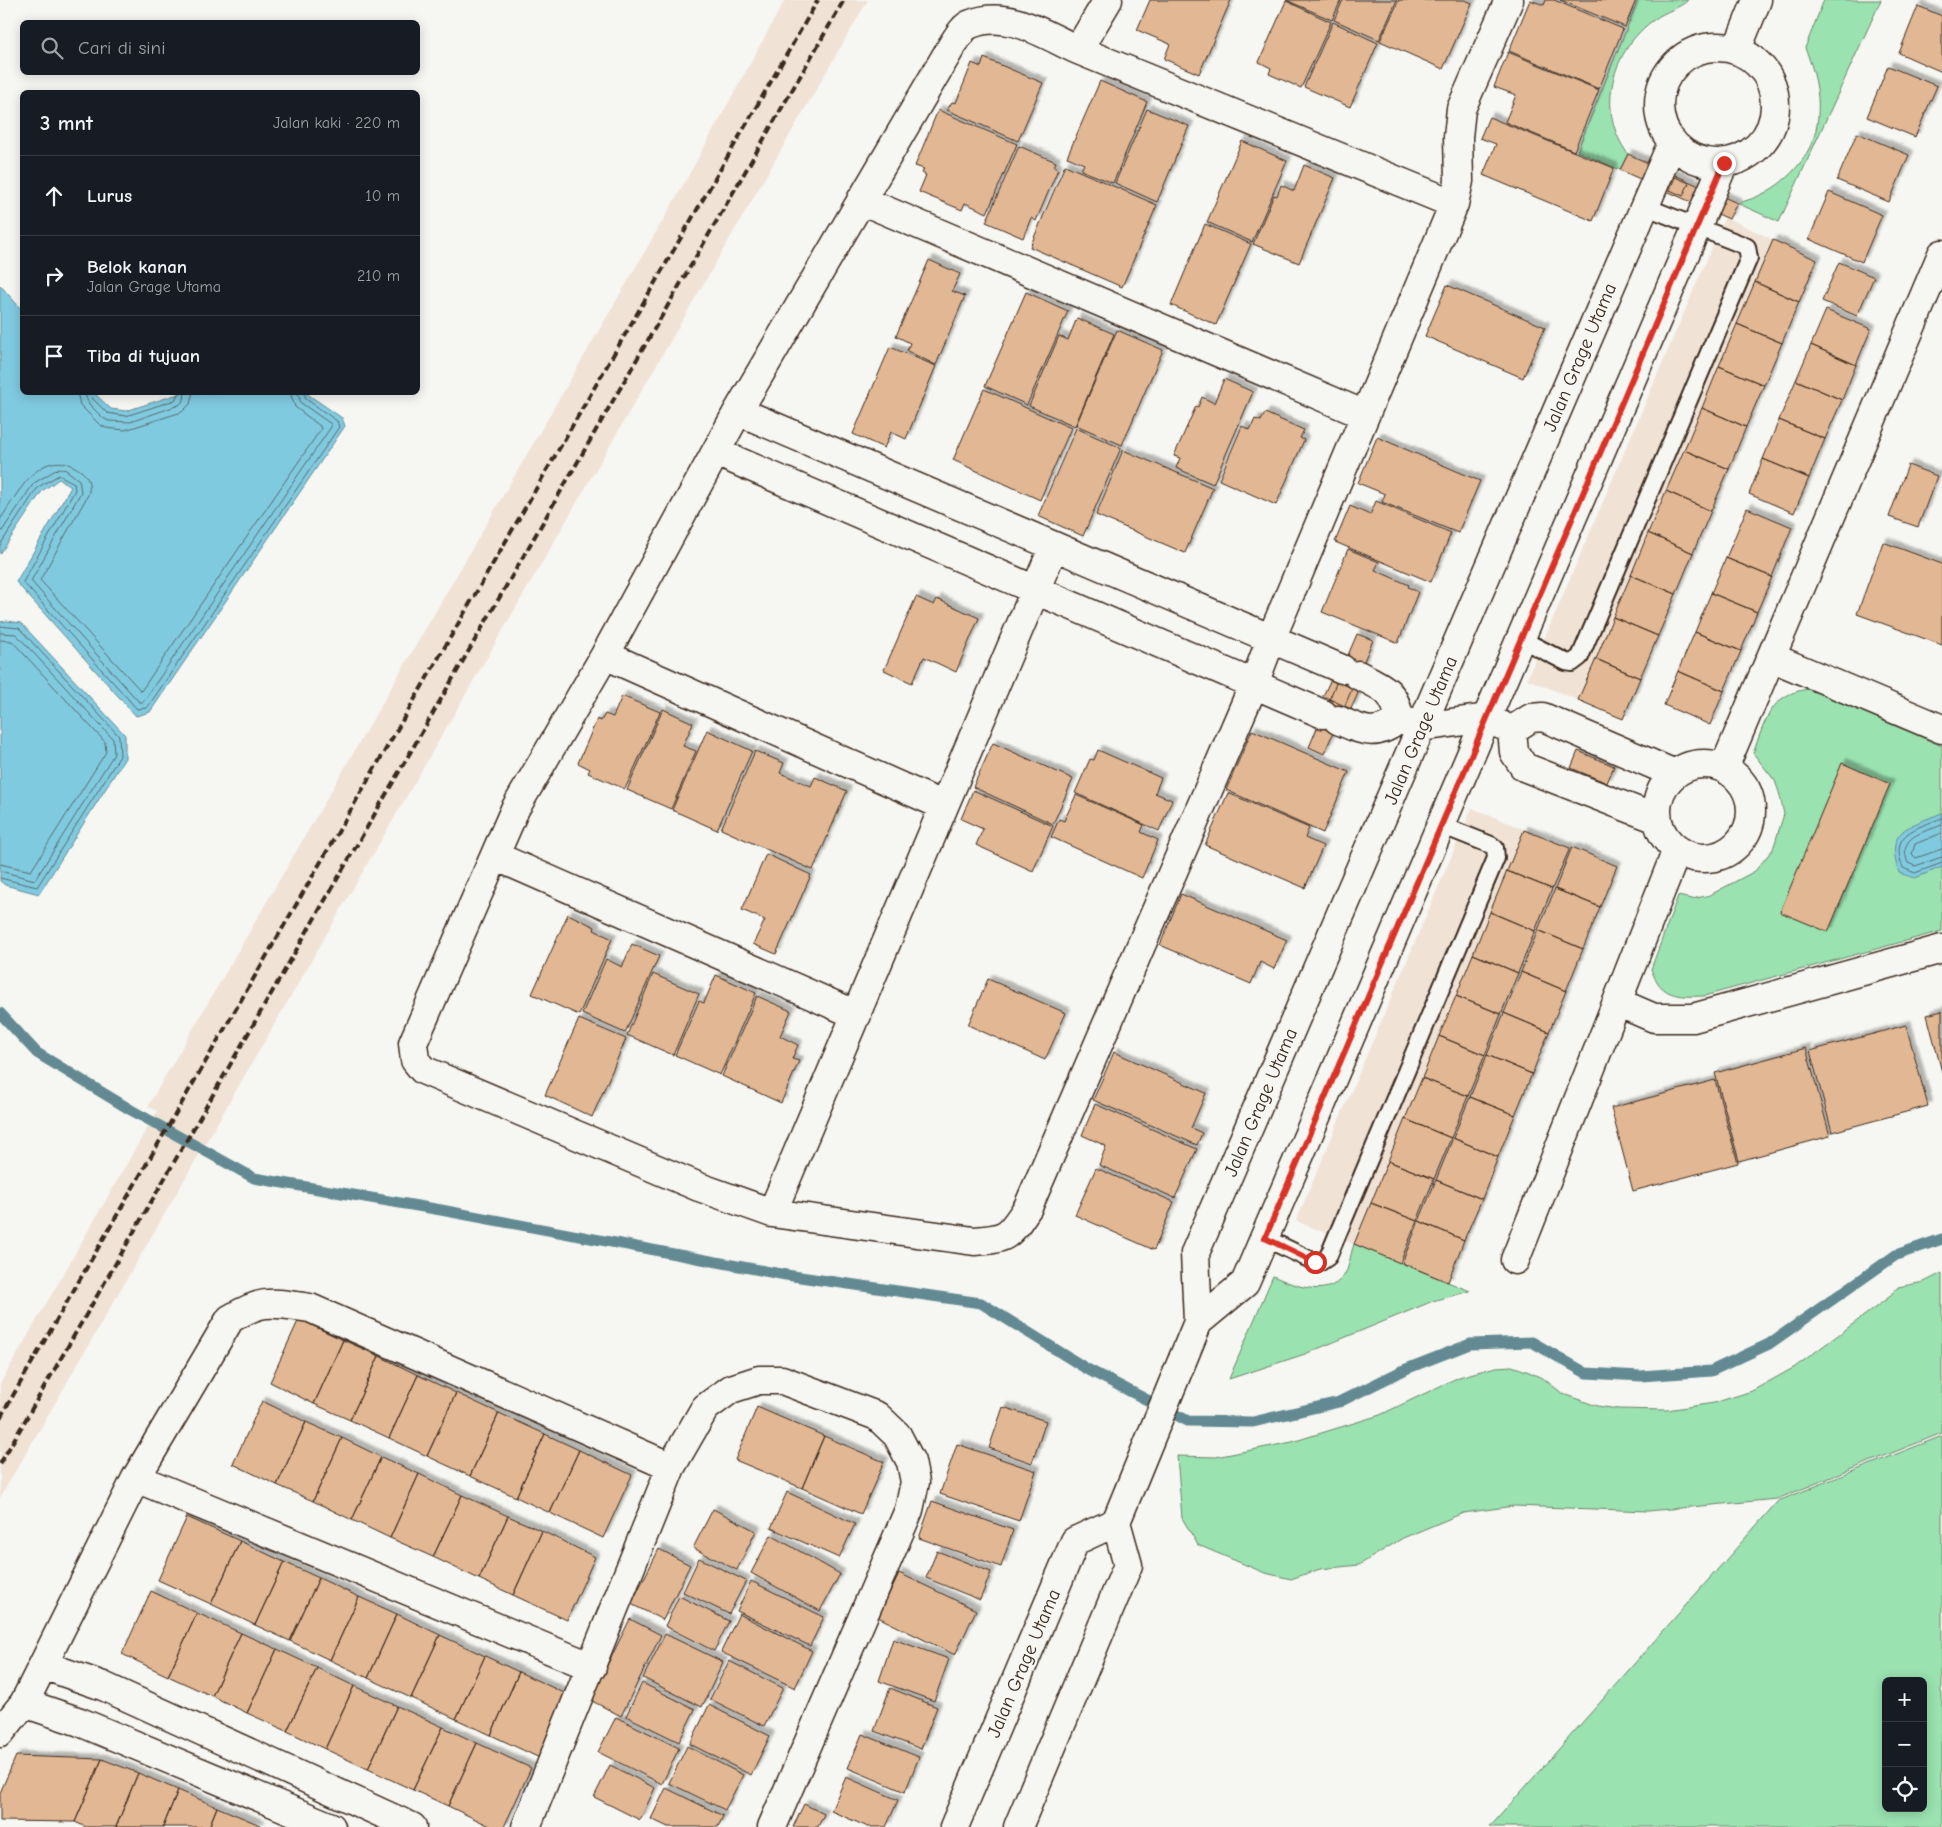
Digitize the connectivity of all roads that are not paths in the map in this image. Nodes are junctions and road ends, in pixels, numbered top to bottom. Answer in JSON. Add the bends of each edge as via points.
{"nodes":[{"id":1,"x":1108,"y":0,"type":"edge"},
{"id":2,"x":1508,"y":0,"type":"edge"},
{"id":3,"x":1757,"y":0,"type":"edge"},
{"id":4,"x":1737,"y":49,"type":"junction"},
{"id":5,"x":1078,"y":50,"type":"junction"},
{"id":6,"x":1672,"y":143,"type":"junction"},
{"id":7,"x":1724,"y":163,"type":"junction"},
{"id":8,"x":861,"y":200,"type":"junction"},
{"id":9,"x":1454,"y":204,"type":"junction"},
{"id":10,"x":1644,"y":206,"type":"junction"},
{"id":11,"x":1697,"y":228,"type":"junction"},
{"id":12,"x":1942,"y":254,"type":"edge"},
{"id":13,"x":738,"y":411,"type":"junction"},
{"id":14,"x":1365,"y":415,"type":"junction"},
{"id":15,"x":716,"y":452,"type":"junction"},
{"id":16,"x":1054,"y":546,"type":"junction"},
{"id":17,"x":1036,"y":590,"type":"junction"},
{"id":18,"x":1270,"y":638,"type":"junction"},
{"id":19,"x":1521,"y":639,"type":"junction"},
{"id":20,"x":605,"y":655,"type":"junction"},
{"id":21,"x":1773,"y":658,"type":"junction"},
{"id":22,"x":1254,"y":684,"type":"junction"},
{"id":23,"x":1487,"y":718,"type":"junction"},
{"id":24,"x":1410,"y":723,"type":"junction"},
{"id":25,"x":1942,"y":729,"type":"edge"},
{"id":26,"x":1512,"y":730,"type":"junction"},
{"id":27,"x":1724,"y":768,"type":"junction"},
{"id":28,"x":1675,"y":774,"type":"junction"},
{"id":29,"x":944,"y":806,"type":"junction"},
{"id":30,"x":1658,"y":819,"type":"junction"},
{"id":31,"x":1441,"y":825,"type":"junction"},
{"id":32,"x":1678,"y":850,"type":"junction"},
{"id":33,"x":495,"y":856,"type":"junction"},
{"id":34,"x":1942,"y":949,"type":"edge"},
{"id":35,"x":1617,"y":1002,"type":"junction"},
{"id":36,"x":857,"y":1015,"type":"junction"},
{"id":37,"x":772,"y":1213,"type":"junction"},
{"id":38,"x":1265,"y":1238,"type":"junction"},
{"id":39,"x":1514,"y":1260,"type":"dead end"},
{"id":40,"x":1198,"y":1322,"type":"junction"},
{"id":41,"x":671,"y":1466,"type":"junction"},
{"id":42,"x":136,"y":1478,"type":"junction"},
{"id":43,"x":1116,"y":1522,"type":"junction"},
{"id":44,"x":43,"y":1665,"type":"junction"},
{"id":45,"x":592,"y":1668,"type":"junction"},
{"id":46,"x":24,"y":1703,"type":"junction"},
{"id":47,"x":0,"y":1733,"type":"edge"},
{"id":48,"x":331,"y":1827,"type":"edge"},
{"id":49,"x":412,"y":1827,"type":"edge"},
{"id":50,"x":526,"y":1827,"type":"edge"},
{"id":51,"x":772,"y":1827,"type":"edge"},
{"id":52,"x":954,"y":1827,"type":"edge"},
{"id":53,"x":1018,"y":1827,"type":"edge"}],
"edges":[{"from":1,"to":5,"type":"street"},
{"from":2,"to":9,"type":"street","via":[[1461,109],[1459,181]]},
{"from":3,"to":4,"type":"street"},
{"from":4,"to":6,"type":"street","via":[[1712,46],[1687,53],[1668,71],[1658,94],[1660,120]]},
{"from":4,"to":7,"type":"street","via":[[1754,59],[1766,74],[1774,92],[1775,112],[1769,130],[1758,146],[1743,158]]},
{"from":5,"to":8,"type":"street","via":[[1018,22],[999,19],[970,24],[953,44]]},
{"from":5,"to":9,"type":"street"},
{"from":6,"to":7,"type":"street","via":[[1686,156]]},
{"from":6,"to":10,"type":"street","name":"Jalan Grage Utama"},
{"from":7,"to":11,"type":"street"},
{"from":8,"to":13,"type":"street"},
{"from":8,"to":14,"type":"street"},
{"from":9,"to":14,"type":"street"},
{"from":10,"to":11,"type":"lane"},
{"from":10,"to":24,"type":"street","name":"Jalan Grage Utama"},
{"from":11,"to":19,"type":"street"},
{"from":11,"to":19,"type":"lane","via":[[1743,244],[1748,258],[1580,657],[1572,663],[1566,662]]},
{"from":12,"to":21,"type":"street"},
{"from":13,"to":15,"type":"street"},
{"from":13,"to":16,"type":"street"},
{"from":14,"to":18,"type":"street"},
{"from":15,"to":17,"type":"street"},
{"from":15,"to":20,"type":"street"},
{"from":16,"to":17,"type":"street"},
{"from":16,"to":18,"type":"street"},
{"from":17,"to":22,"type":"street"},
{"from":17,"to":29,"type":"street"},
{"from":18,"to":22,"type":"street"},
{"from":18,"to":24,"type":"street","via":[[1380,686],[1390,694]]},
{"from":19,"to":23,"type":"street"},
{"from":20,"to":29,"type":"street"},
{"from":20,"to":33,"type":"street","via":[[515,809]]},
{"from":21,"to":25,"type":"street"},
{"from":21,"to":27,"type":"street"},
{"from":22,"to":24,"type":"street","via":[[1360,730],[1376,732]]},
{"from":22,"to":37,"type":"street","via":[[1032,1198],[1012,1231],[1003,1238],[974,1241]]},
{"from":23,"to":24,"type":"street"},
{"from":23,"to":26,"type":"street"},
{"from":23,"to":31,"type":"street"},
{"from":24,"to":40,"type":"street","name":"Jalan Grage Utama","via":[[1196,1253]]},
{"from":26,"to":28,"type":"street","via":[[1531,718],[1543,718]]},
{"from":26,"to":30,"type":"street","via":[[1514,752],[1524,767]]},
{"from":27,"to":28,"type":"street","via":[[1708,763],[1691,765]]},
{"from":27,"to":32,"type":"street","via":[[1742,782],[1751,802],[1750,825],[1739,844],[1720,856],[1698,859]]},
{"from":28,"to":30,"type":"street","via":[[1664,786],[1658,802]]},
{"from":29,"to":36,"type":"street"},
{"from":30,"to":32,"type":"street","via":[[1664,836]]},
{"from":31,"to":38,"type":"street"},
{"from":31,"to":38,"type":"lane","via":[[1491,845],[1495,848],[1496,858],[1328,1257],[1315,1262]]},
{"from":32,"to":35,"type":"street"},
{"from":33,"to":36,"type":"street"},
{"from":33,"to":37,"type":"street","via":[[413,1043],[415,1060],[423,1070],[699,1187]]},
{"from":34,"to":35,"type":"street","via":[[1694,1018],[1654,1018]]},
{"from":35,"to":39,"type":"street"},
{"from":36,"to":37,"type":"street"},
{"from":38,"to":40,"type":"street","via":[[1245,1283]]},
{"from":40,"to":43,"type":"street","name":"Jalan Grage Utama"},
{"from":41,"to":42,"type":"street","via":[[310,1308],[267,1303],[250,1306],[230,1319]]},
{"from":41,"to":45,"type":"street"},
{"from":41,"to":51,"type":"street","via":[[705,1408],[731,1388],[760,1380],[782,1380],[877,1416],[897,1435],[911,1462],[915,1482],[909,1510]]},
{"from":42,"to":44,"type":"street"},
{"from":42,"to":45,"type":"street"},
{"from":43,"to":52,"type":"street","name":"Jalan Grage Utama","via":[[1075,1541]]},
{"from":43,"to":53,"type":"street","via":[[1128,1566]]},
{"from":44,"to":46,"type":"street"},
{"from":44,"to":49,"type":"street","via":[[103,1686]]},
{"from":45,"to":50,"type":"street"},
{"from":46,"to":47,"type":"street"},
{"from":46,"to":48,"type":"street","via":[[80,1722]]}]}
